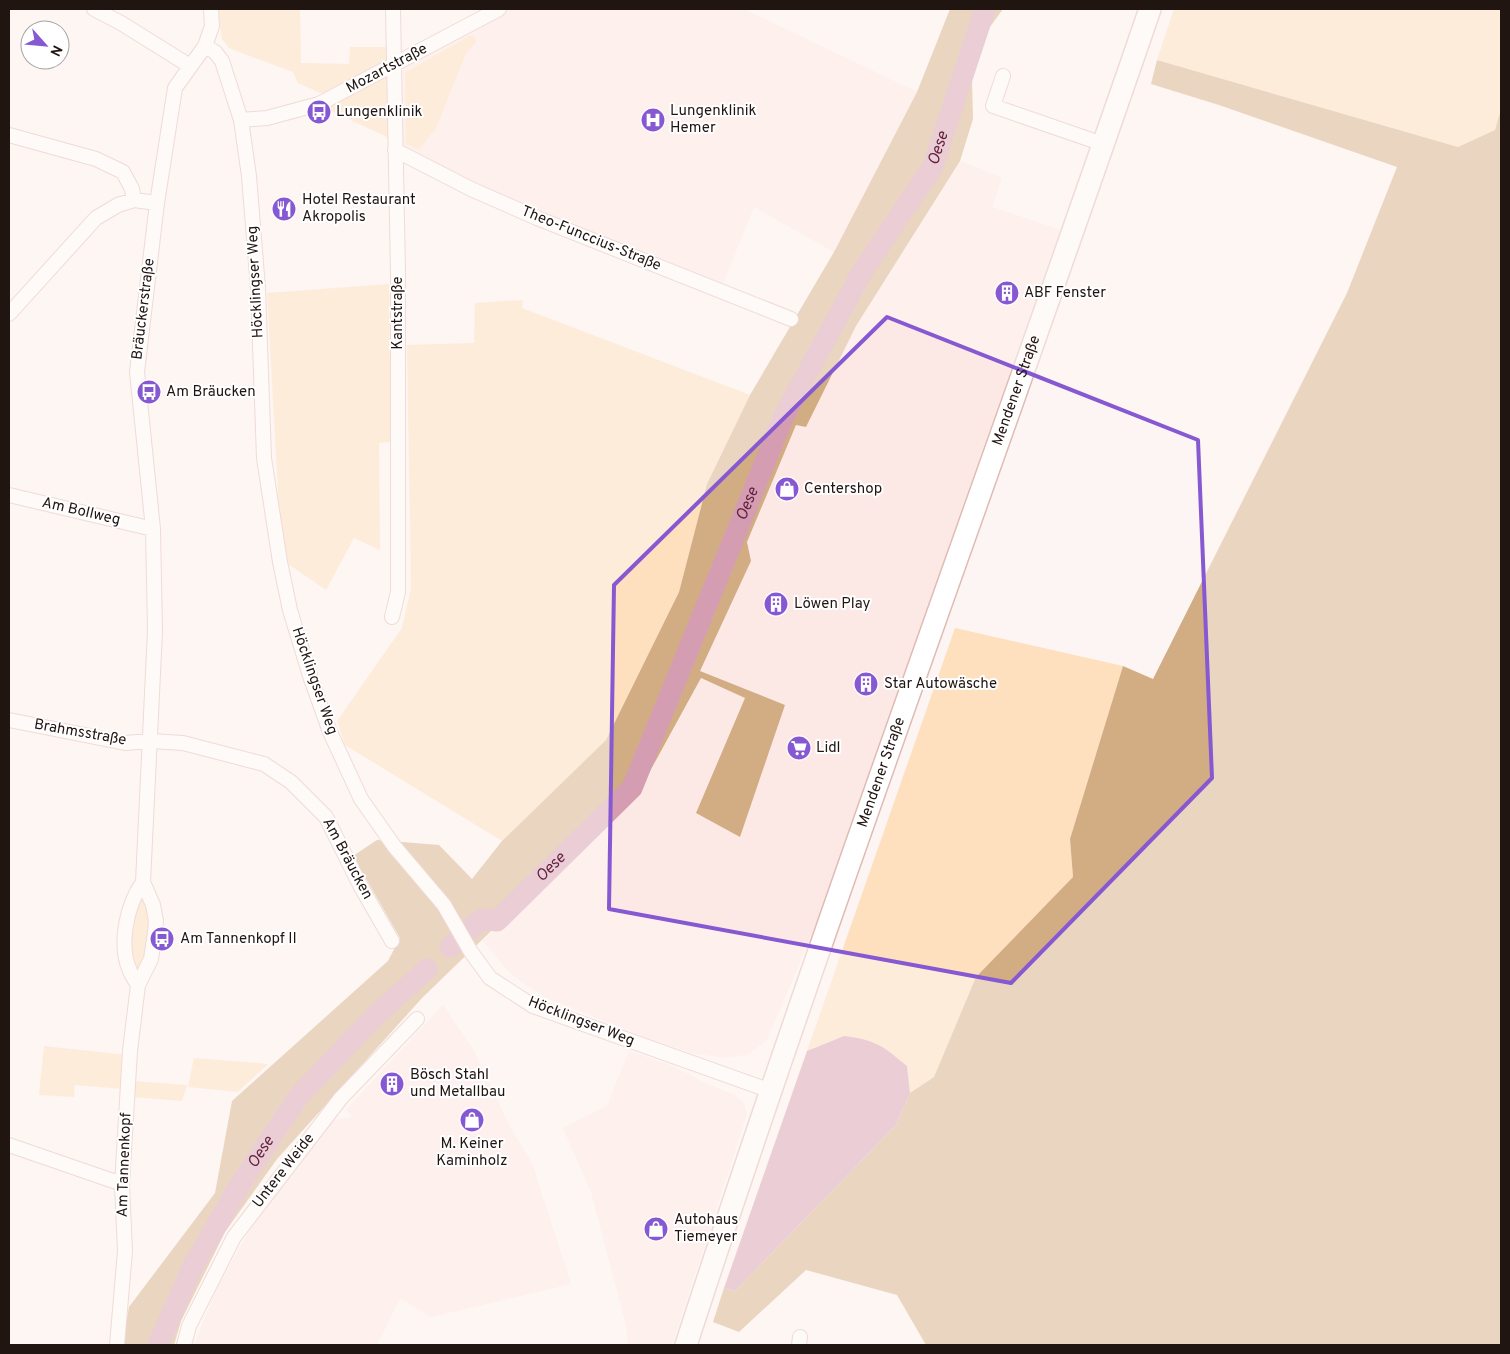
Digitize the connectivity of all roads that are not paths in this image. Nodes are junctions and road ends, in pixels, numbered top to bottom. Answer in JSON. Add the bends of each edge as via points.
{"nodes":[{"id":1,"x":94,"y":9,"type":"edge"},
{"id":2,"x":210,"y":9,"type":"edge"},
{"id":3,"x":393,"y":9,"type":"edge"},
{"id":4,"x":499,"y":9,"type":"edge"},
{"id":5,"x":1150,"y":9,"type":"edge"},
{"id":6,"x":205,"y":46,"type":"junction"},
{"id":7,"x":395,"y":65,"type":"junction"},
{"id":8,"x":190,"y":66,"type":"junction"},
{"id":9,"x":1003,"y":76,"type":"dead end"},
{"id":10,"x":241,"y":120,"type":"junction"},
{"id":11,"x":9,"y":135,"type":"edge"},
{"id":12,"x":1103,"y":144,"type":"junction"},
{"id":13,"x":395,"y":150,"type":"junction"},
{"id":14,"x":134,"y":200,"type":"junction"},
{"id":15,"x":157,"y":203,"type":"junction"},
{"id":16,"x":9,"y":314,"type":"edge"},
{"id":17,"x":792,"y":319,"type":"dead end"},
{"id":18,"x":9,"y":494,"type":"edge"},
{"id":19,"x":153,"y":529,"type":"junction"},
{"id":20,"x":392,"y":617,"type":"dead end"},
{"id":21,"x":9,"y":720,"type":"edge"},
{"id":22,"x":151,"y":741,"type":"junction"},
{"id":23,"x":143,"y":882,"type":"junction"},
{"id":24,"x":392,"y":941,"type":"dead end"},
{"id":25,"x":138,"y":985,"type":"junction"},
{"id":26,"x":417,"y":1019,"type":"dead end"},
{"id":27,"x":772,"y":1091,"type":"junction"},
{"id":28,"x":9,"y":1144,"type":"edge"},
{"id":29,"x":122,"y":1184,"type":"junction"},
{"id":30,"x":117,"y":1345,"type":"edge"},
{"id":31,"x":184,"y":1345,"type":"edge"},
{"id":32,"x":686,"y":1345,"type":"edge"}],
"edges":[{"from":1,"to":8,"type":"street"},
{"from":2,"to":6,"type":"street","name":"Bräuckerstraße","via":[[212,26]]},
{"from":3,"to":7,"type":"street","name":"Kantstraße"},
{"from":4,"to":7,"type":"street","name":"Mozartstraße"},
{"from":5,"to":12,"type":"main road","name":"Mendener Straße"},
{"from":6,"to":8,"type":"street","name":"Bräuckerstraße"},
{"from":6,"to":10,"type":"street","name":"Höcklingser Weg","via":[[222,61]]},
{"from":7,"to":10,"type":"street","name":"Mozartstraße","via":[[319,104],[267,118]]},
{"from":7,"to":13,"type":"street","name":"Kantstraße"},
{"from":8,"to":15,"type":"street","name":"Bräuckerstraße","via":[[175,88]]},
{"from":9,"to":12,"type":"street","via":[[992,106]]},
{"from":10,"to":27,"type":"street","name":"Höcklingser Weg","via":[[258,288],[264,458],[284,581],[310,676],[330,732],[361,798],[394,846],[444,905],[490,978],[533,1006]]},
{"from":11,"to":14,"type":"street","via":[[96,159],[123,172]]},
{"from":12,"to":27,"type":"main road","name":"Mendener Straße"},
{"from":13,"to":17,"type":"street","name":"Theo-Funccius-Straße","via":[[471,189],[538,218]]},
{"from":13,"to":20,"type":"street","name":"Kantstraße","via":[[398,592]]},
{"from":14,"to":15,"type":"street"},
{"from":14,"to":16,"type":"street","via":[[96,218]]},
{"from":15,"to":19,"type":"street","name":"Bräuckerstraße","via":[[137,372]]},
{"from":18,"to":19,"type":"street","name":"Am Bollweg"},
{"from":19,"to":22,"type":"street","name":"Bräuckerstraße","via":[[155,631]]},
{"from":21,"to":22,"type":"street","name":"Brahmsstraße","via":[[125,743]]},
{"from":22,"to":23,"type":"street","name":"Am Tannenkopf"},
{"from":22,"to":24,"type":"street","name":"Am Bräucken","via":[[183,743],[264,764],[291,782],[326,817]]},
{"from":23,"to":25,"type":"street","name":"Am Tannenkopf","via":[[153,905],[155,934],[151,959]]},
{"from":23,"to":25,"type":"street","name":"Am Tannenkopf","via":[[132,899],[125,927],[125,954]]},
{"from":25,"to":29,"type":"street","name":"Am Tannenkopf","via":[[130,1051]]},
{"from":26,"to":31,"type":"street","name":"Untere Weide","via":[[341,1098],[234,1237],[189,1326]]},
{"from":27,"to":32,"type":"main road","name":"Mendener Straße"},
{"from":28,"to":29,"type":"street"},
{"from":29,"to":30,"type":"street","name":"Am Tannenkopf","via":[[125,1251]]}]}
